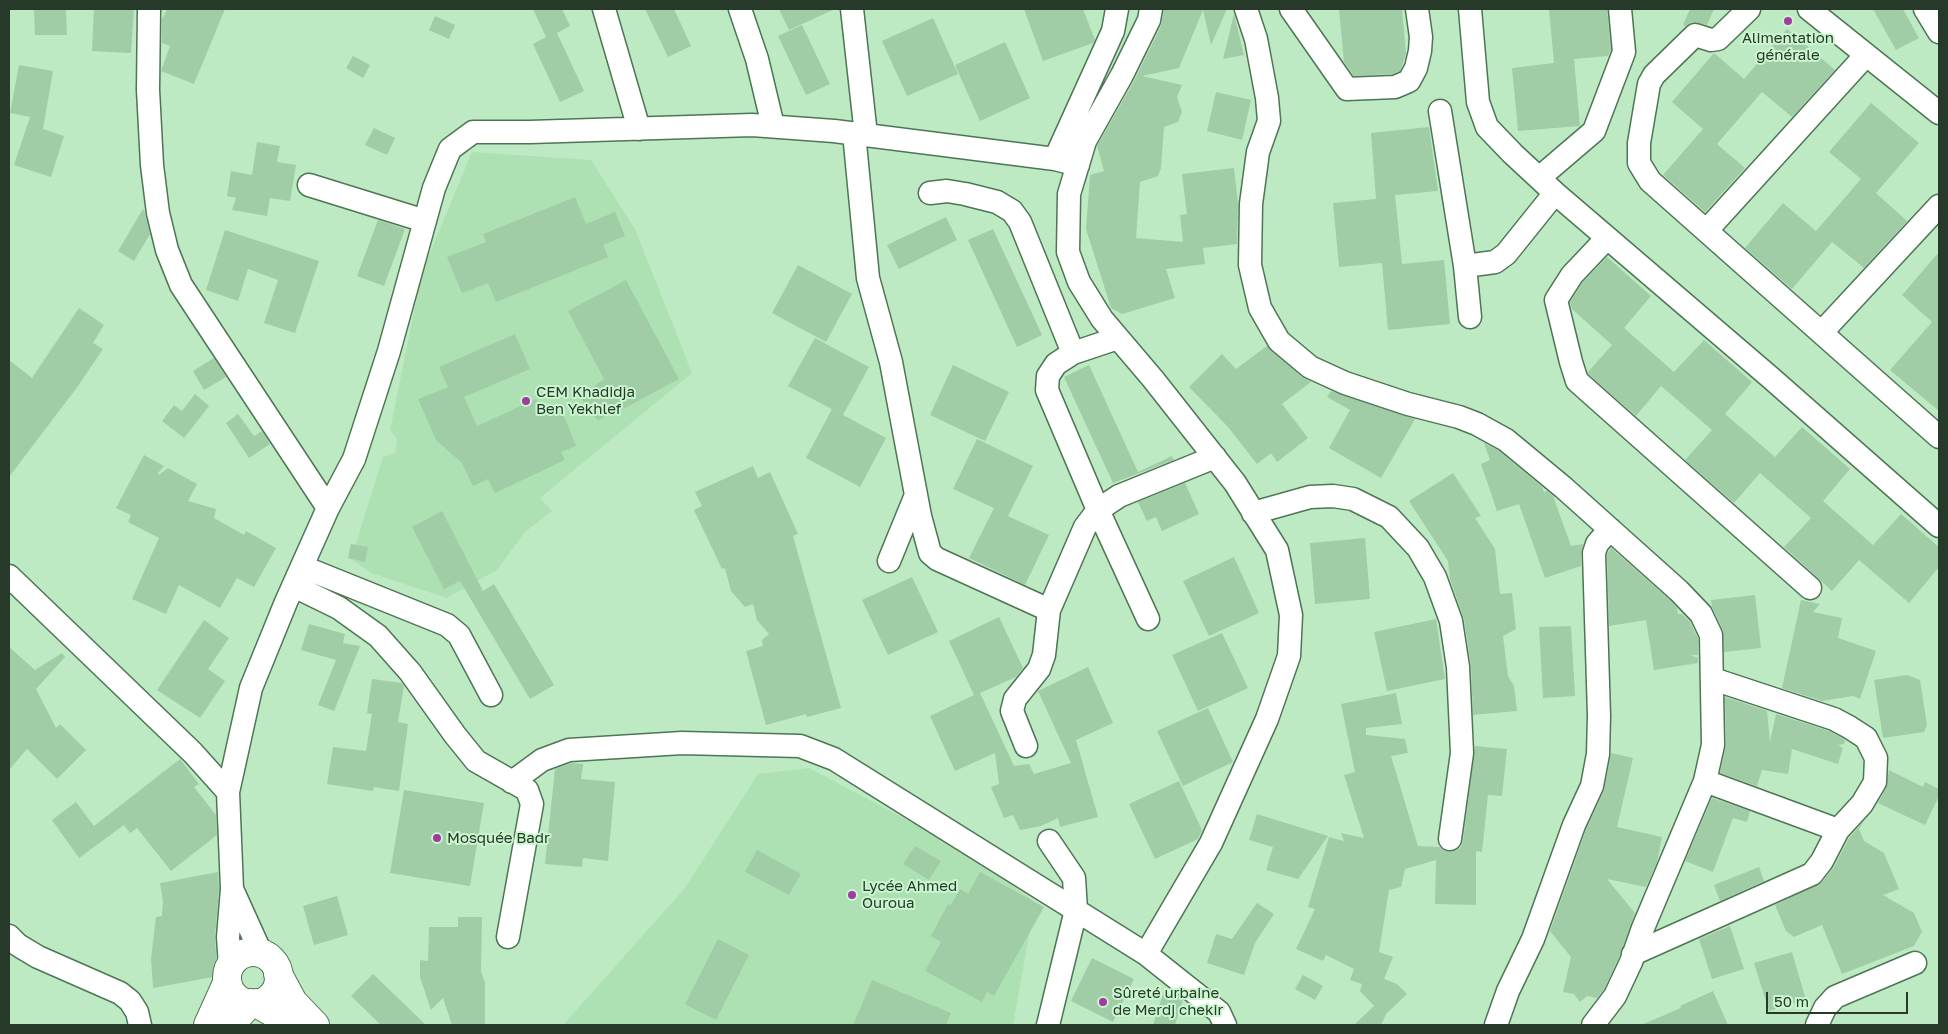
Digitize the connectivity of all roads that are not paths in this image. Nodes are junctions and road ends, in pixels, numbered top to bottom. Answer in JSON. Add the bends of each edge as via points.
{"nodes":[{"id":1,"x":149,"y":9,"type":"edge"},
{"id":2,"x":604,"y":9,"type":"edge"},
{"id":3,"x":740,"y":9,"type":"edge"},
{"id":4,"x":852,"y":9,"type":"edge"},
{"id":5,"x":1117,"y":9,"type":"edge"},
{"id":6,"x":1151,"y":9,"type":"edge"},
{"id":7,"x":1246,"y":9,"type":"edge"},
{"id":8,"x":1291,"y":9,"type":"edge"},
{"id":9,"x":1417,"y":9,"type":"edge"},
{"id":10,"x":1470,"y":9,"type":"edge"},
{"id":11,"x":1620,"y":9,"type":"edge"},
{"id":12,"x":1749,"y":9,"type":"edge"},
{"id":13,"x":1810,"y":9,"type":"edge"},
{"id":14,"x":1924,"y":9,"type":"edge"},
{"id":15,"x":1939,"y":32,"type":"edge"},
{"id":16,"x":1866,"y":55,"type":"junction"},
{"id":17,"x":1938,"y":109,"type":"edge"},
{"id":18,"x":1440,"y":111,"type":"dead end"},
{"id":19,"x":773,"y":126,"type":"junction"},
{"id":20,"x":639,"y":129,"type":"junction"},
{"id":21,"x":860,"y":134,"type":"junction"},
{"id":22,"x":1055,"y":159,"type":"junction"},
{"id":23,"x":1078,"y":165,"type":"junction"},
{"id":24,"x":1539,"y":178,"type":"junction"},
{"id":25,"x":310,"y":186,"type":"dead end"},
{"id":26,"x":930,"y":193,"type":"dead end"},
{"id":27,"x":1555,"y":193,"type":"junction"},
{"id":28,"x":1939,"y":206,"type":"edge"},
{"id":29,"x":425,"y":221,"type":"junction"},
{"id":30,"x":1707,"y":230,"type":"junction"},
{"id":31,"x":1607,"y":238,"type":"junction"},
{"id":32,"x":1465,"y":266,"type":"junction"},
{"id":33,"x":1470,"y":316,"type":"dead end"},
{"id":34,"x":1822,"y":332,"type":"junction"},
{"id":35,"x":1118,"y":338,"type":"junction"},
{"id":36,"x":1073,"y":353,"type":"junction"},
{"id":37,"x":1938,"y":434,"type":"edge"},
{"id":38,"x":1215,"y":457,"type":"junction"},
{"id":39,"x":916,"y":496,"type":"junction"},
{"id":40,"x":328,"y":508,"type":"junction"},
{"id":41,"x":1098,"y":510,"type":"junction"},
{"id":42,"x":1254,"y":513,"type":"junction"},
{"id":43,"x":1939,"y":526,"type":"edge"},
{"id":44,"x":1610,"y":529,"type":"junction"},
{"id":45,"x":888,"y":561,"type":"dead end"},
{"id":46,"x":9,"y":576,"type":"edge"},
{"id":47,"x":299,"y":576,"type":"junction"},
{"id":48,"x":1810,"y":588,"type":"dead end"},
{"id":49,"x":1049,"y":610,"type":"junction"},
{"id":50,"x":1148,"y":619,"type":"dead end"},
{"id":51,"x":1713,"y":679,"type":"junction"},
{"id":52,"x":491,"y":695,"type":"dead end"},
{"id":53,"x":1026,"y":746,"type":"dead end"},
{"id":54,"x":1705,"y":781,"type":"junction"},
{"id":55,"x":512,"y":782,"type":"junction"},
{"id":56,"x":228,"y":792,"type":"junction"},
{"id":57,"x":1838,"y":830,"type":"junction"},
{"id":58,"x":1450,"y":839,"type":"dead end"},
{"id":59,"x":1049,"y":840,"type":"dead end"},
{"id":60,"x":232,"y":889,"type":"junction"},
{"id":61,"x":1076,"y":910,"type":"junction"},
{"id":62,"x":508,"y":937,"type":"dead end"},
{"id":63,"x":12,"y":945,"type":"edge"},
{"id":64,"x":261,"y":953,"type":"junction"},
{"id":65,"x":1146,"y":954,"type":"junction"},
{"id":66,"x":1633,"y":954,"type":"junction"},
{"id":67,"x":1915,"y":963,"type":"dead end"},
{"id":68,"x":278,"y":974,"type":"junction"},
{"id":69,"x":228,"y":975,"type":"junction"},
{"id":70,"x":253,"y":1003,"type":"junction"},
{"id":71,"x":1815,"y":1023,"type":"edge"},
{"id":72,"x":140,"y":1025,"type":"edge"},
{"id":73,"x":208,"y":1025,"type":"edge"},
{"id":74,"x":230,"y":1025,"type":"edge"},
{"id":75,"x":288,"y":1025,"type":"edge"},
{"id":76,"x":315,"y":1025,"type":"edge"},
{"id":77,"x":1048,"y":1025,"type":"edge"},
{"id":78,"x":1226,"y":1025,"type":"edge"},
{"id":79,"x":1496,"y":1025,"type":"edge"},
{"id":80,"x":1593,"y":1025,"type":"edge"}],
"edges":[{"from":1,"to":40,"type":"street","via":[[148,90],[152,165],[167,250],[181,285]]},
{"from":2,"to":20,"type":"street"},
{"from":3,"to":19,"type":"street","via":[[757,59]]},
{"from":4,"to":21,"type":"street"},
{"from":5,"to":22,"type":"street","via":[[1113,31]]},
{"from":6,"to":23,"type":"street","via":[[1149,20],[1085,142]]},
{"from":7,"to":44,"type":"street","via":[[1256,39],[1269,121],[1258,152],[1251,204],[1250,265],[1260,308],[1280,341],[1310,367],[1345,383],[1460,417],[1506,440]]},
{"from":8,"to":9,"type":"street","via":[[1347,89],[1394,87],[1409,81],[1420,51]]},
{"from":10,"to":24,"type":"street","via":[[1478,102],[1487,127]]},
{"from":11,"to":24,"type":"street","via":[[1624,52],[1594,131]]},
{"from":12,"to":30,"type":"street","via":[[1718,39],[1695,35],[1654,74],[1649,84],[1639,143],[1639,163],[1650,182]]},
{"from":13,"to":16,"type":"street"},
{"from":14,"to":15,"type":"street"},
{"from":16,"to":17,"type":"street"},
{"from":16,"to":30,"type":"street"},
{"from":18,"to":32,"type":"street"},
{"from":19,"to":20,"type":"street"},
{"from":19,"to":21,"type":"street"},
{"from":20,"to":29,"type":"street","via":[[473,132],[450,149]]},
{"from":21,"to":22,"type":"street"},
{"from":21,"to":39,"type":"street","via":[[868,278],[891,362]]},
{"from":22,"to":23,"type":"street"},
{"from":23,"to":35,"type":"street","via":[[1069,194],[1068,252],[1079,282]]},
{"from":24,"to":27,"type":"street"},
{"from":25,"to":29,"type":"street"},
{"from":26,"to":36,"type":"street","via":[[965,194],[996,202],[1012,211],[1020,222]]},
{"from":27,"to":31,"type":"street"},
{"from":27,"to":32,"type":"street","via":[[1506,254],[1495,262]]},
{"from":28,"to":34,"type":"street"},
{"from":29,"to":40,"type":"street","via":[[389,351],[354,459]]},
{"from":30,"to":34,"type":"street"},
{"from":31,"to":43,"type":"street"},
{"from":31,"to":48,"type":"street","via":[[1572,274],[1556,300],[1577,381]]},
{"from":32,"to":33,"type":"street"},
{"from":34,"to":37,"type":"street"},
{"from":35,"to":36,"type":"street"},
{"from":35,"to":38,"type":"street"},
{"from":36,"to":41,"type":"street","via":[[1056,364],[1048,376],[1048,390]]},
{"from":38,"to":41,"type":"street","via":[[1119,496]]},
{"from":38,"to":42,"type":"street"},
{"from":39,"to":45,"type":"street"},
{"from":39,"to":49,"type":"street","via":[[930,553],[937,559]]},
{"from":40,"to":47,"type":"street"},
{"from":41,"to":49,"type":"street","via":[[1086,527]]},
{"from":41,"to":50,"type":"street"},
{"from":42,"to":58,"type":"street","via":[[1310,497],[1353,499],[1389,518],[1418,548],[1435,577],[1450,621],[1458,667],[1462,753]]},
{"from":42,"to":65,"type":"street","via":[[1277,550],[1291,615],[1289,656],[1267,719],[1211,843]]},
{"from":44,"to":51,"type":"street","via":[[1701,614],[1711,635]]},
{"from":44,"to":79,"type":"street","via":[[1594,553],[1599,716],[1598,754],[1592,786],[1574,824],[1533,940],[1508,991]]},
{"from":46,"to":56,"type":"street"},
{"from":47,"to":52,"type":"street","via":[[447,625],[459,635]]},
{"from":47,"to":55,"type":"street","via":[[378,636],[410,672],[476,760]]},
{"from":47,"to":56,"type":"street","via":[[251,688]]},
{"from":49,"to":53,"type":"street","via":[[1044,655],[1039,669],[1015,699],[1012,711]]},
{"from":51,"to":54,"type":"street","via":[[1713,745]]},
{"from":51,"to":57,"type":"street","via":[[1834,719],[1866,738],[1876,758],[1874,782],[1862,804]]},
{"from":54,"to":57,"type":"street"},
{"from":54,"to":66,"type":"street"},
{"from":55,"to":61,"type":"street","via":[[542,760],[569,750],[682,743],[800,746],[834,760]]},
{"from":55,"to":62,"type":"street","via":[[527,790],[532,804]]},
{"from":56,"to":60,"type":"street"},
{"from":57,"to":66,"type":"street","via":[[1812,874]]},
{"from":59,"to":61,"type":"street","via":[[1074,878]]},
{"from":60,"to":64,"type":"street"},
{"from":60,"to":69,"type":"street"},
{"from":61,"to":65,"type":"street"},
{"from":61,"to":77,"type":"street"},
{"from":63,"to":72,"type":"street","via":[[120,993],[130,1000]]},
{"from":64,"to":68,"type":"street","via":[[275,965]]},
{"from":64,"to":69,"type":"street","via":[[252,952],[235,958]]},
{"from":65,"to":78,"type":"street","via":[[1219,1012]]},
{"from":66,"to":80,"type":"street","via":[[1615,996]]},
{"from":67,"to":71,"type":"street","via":[[1835,997]]},
{"from":68,"to":70,"type":"street","via":[[276,990],[264,1001]]},
{"from":68,"to":76,"type":"street","via":[[290,997]]},
{"from":69,"to":70,"type":"street","via":[[230,991],[242,1002]]},
{"from":69,"to":73,"type":"street"},
{"from":70,"to":74,"type":"street"},
{"from":70,"to":75,"type":"street"}]}
